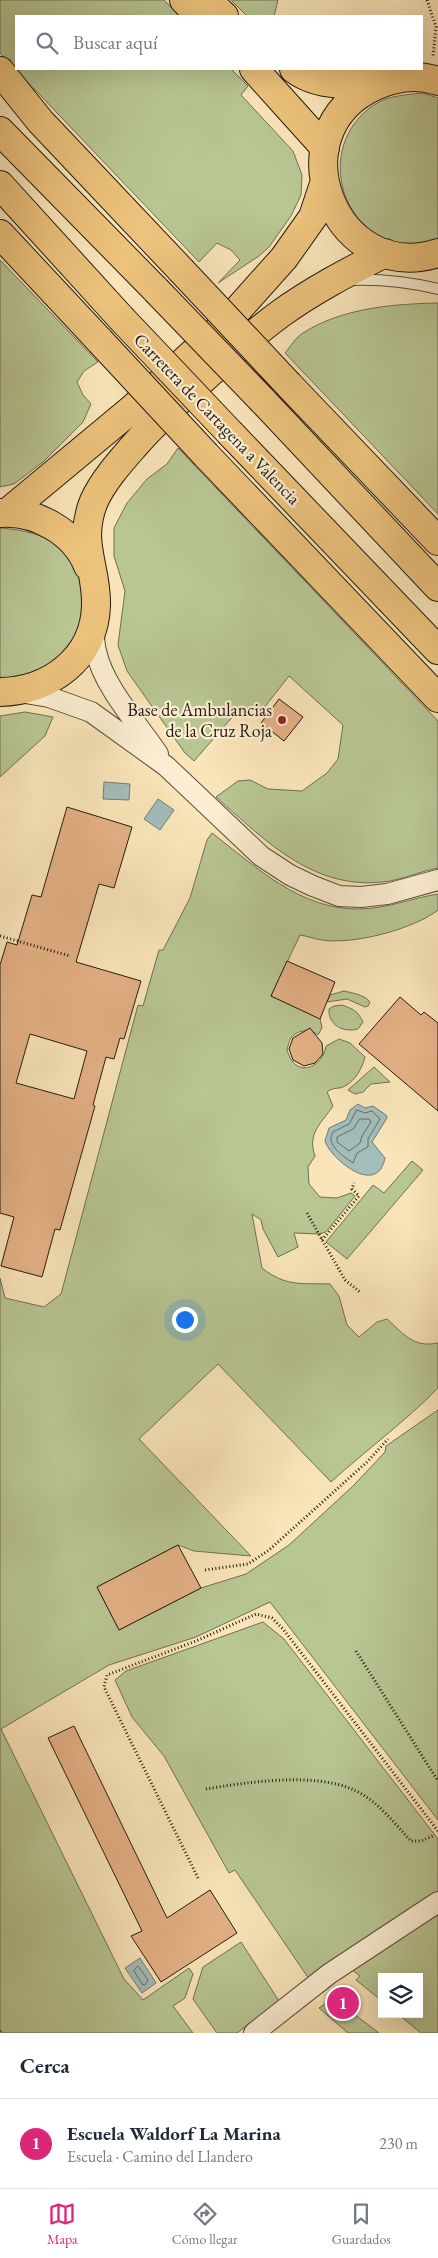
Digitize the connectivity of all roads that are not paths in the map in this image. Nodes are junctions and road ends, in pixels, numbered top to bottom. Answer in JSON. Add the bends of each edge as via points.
{"nodes":[{"id":1,"x":184,"y":0,"type":"edge"},
{"id":2,"x":207,"y":0,"type":"edge"},
{"id":3,"x":199,"y":15,"type":"edge"},
{"id":4,"x":223,"y":15,"type":"edge"},
{"id":5,"x":255,"y":70,"type":"edge"},
{"id":6,"x":296,"y":70,"type":"edge"},
{"id":7,"x":0,"y":71,"type":"edge"},
{"id":8,"x":434,"y":80,"type":"edge"},
{"id":9,"x":387,"y":81,"type":"junction"},
{"id":10,"x":0,"y":90,"type":"edge"},
{"id":11,"x":40,"y":121,"type":"junction"},
{"id":12,"x":0,"y":131,"type":"edge"},
{"id":13,"x":325,"y":148,"type":"junction"},
{"id":14,"x":324,"y":184,"type":"junction"},
{"id":15,"x":0,"y":185,"type":"edge"},
{"id":16,"x":0,"y":234,"type":"edge"},
{"id":17,"x":385,"y":253,"type":"junction"},
{"id":18,"x":435,"y":256,"type":"edge"},
{"id":19,"x":333,"y":281,"type":"junction"},
{"id":20,"x":438,"y":289,"type":"edge"},
{"id":21,"x":4,"y":513,"type":"edge"},
{"id":22,"x":438,"y":541,"type":"edge"},
{"id":23,"x":94,"y":584,"type":"junction"},
{"id":24,"x":438,"y":587,"type":"edge"},
{"id":25,"x":93,"y":627,"type":"junction"},
{"id":26,"x":438,"y":650,"type":"edge"},
{"id":27,"x":9,"y":692,"type":"edge"},
{"id":28,"x":438,"y":698,"type":"edge"},
{"id":29,"x":166,"y":766,"type":"junction"},
{"id":30,"x":438,"y":880,"type":"edge"},
{"id":31,"x":438,"y":1902,"type":"edge"},
{"id":32,"x":254,"y":2033,"type":"edge"}],
"edges":[{"from":1,"to":3,"type":"main road"},
{"from":2,"to":4,"type":"main road"},
{"from":5,"to":13,"type":"main road"},
{"from":6,"to":9,"type":"main road","via":[[322,82]]},
{"from":7,"to":11,"type":"main road"},
{"from":8,"to":9,"type":"main road","via":[[408,77]]},
{"from":9,"to":13,"type":"main road","via":[[365,91],[347,106],[333,126]]},
{"from":10,"to":11,"type":"main road"},
{"from":11,"to":22,"type":"main road","bridge":true},
{"from":12,"to":24,"type":"main road","bridge":true,"via":[[263,401]]},
{"from":13,"to":14,"type":"main road"},
{"from":14,"to":17,"type":"main road","via":[[332,207],[346,227],[364,243]]},
{"from":14,"to":21,"type":"main road","via":[[313,217],[284,258],[225,324],[125,415]]},
{"from":15,"to":26,"type":"main road","name":"Carretera de Cartagena a Valencia","bridge":true,"via":[[121,318]]},
{"from":16,"to":28,"type":"main road","bridge":true},
{"from":17,"to":18,"type":"main road","via":[[409,258]]},
{"from":17,"to":19,"type":"main road"},
{"from":19,"to":20,"type":"lane","via":[[379,279]]},
{"from":19,"to":23,"type":"main road","via":[[281,313],[227,358],[156,422],[126,456],[95,500],[88,521],[87,546]]},
{"from":21,"to":23,"type":"main road","via":[[32,516],[72,541],[86,561]]},
{"from":23,"to":25,"type":"main road","via":[[96,606]]},
{"from":25,"to":27,"type":"main road","via":[[82,651],[65,671],[43,685]]},
{"from":25,"to":29,"type":"street","via":[[96,652],[104,672]]},
{"from":27,"to":29,"type":"street","via":[[49,697],[90,712]]},
{"from":29,"to":30,"type":"street","via":[[261,856],[313,886],[339,896],[360,897],[387,894]]},
{"from":31,"to":32,"type":"street","via":[[329,1974]]}]}
